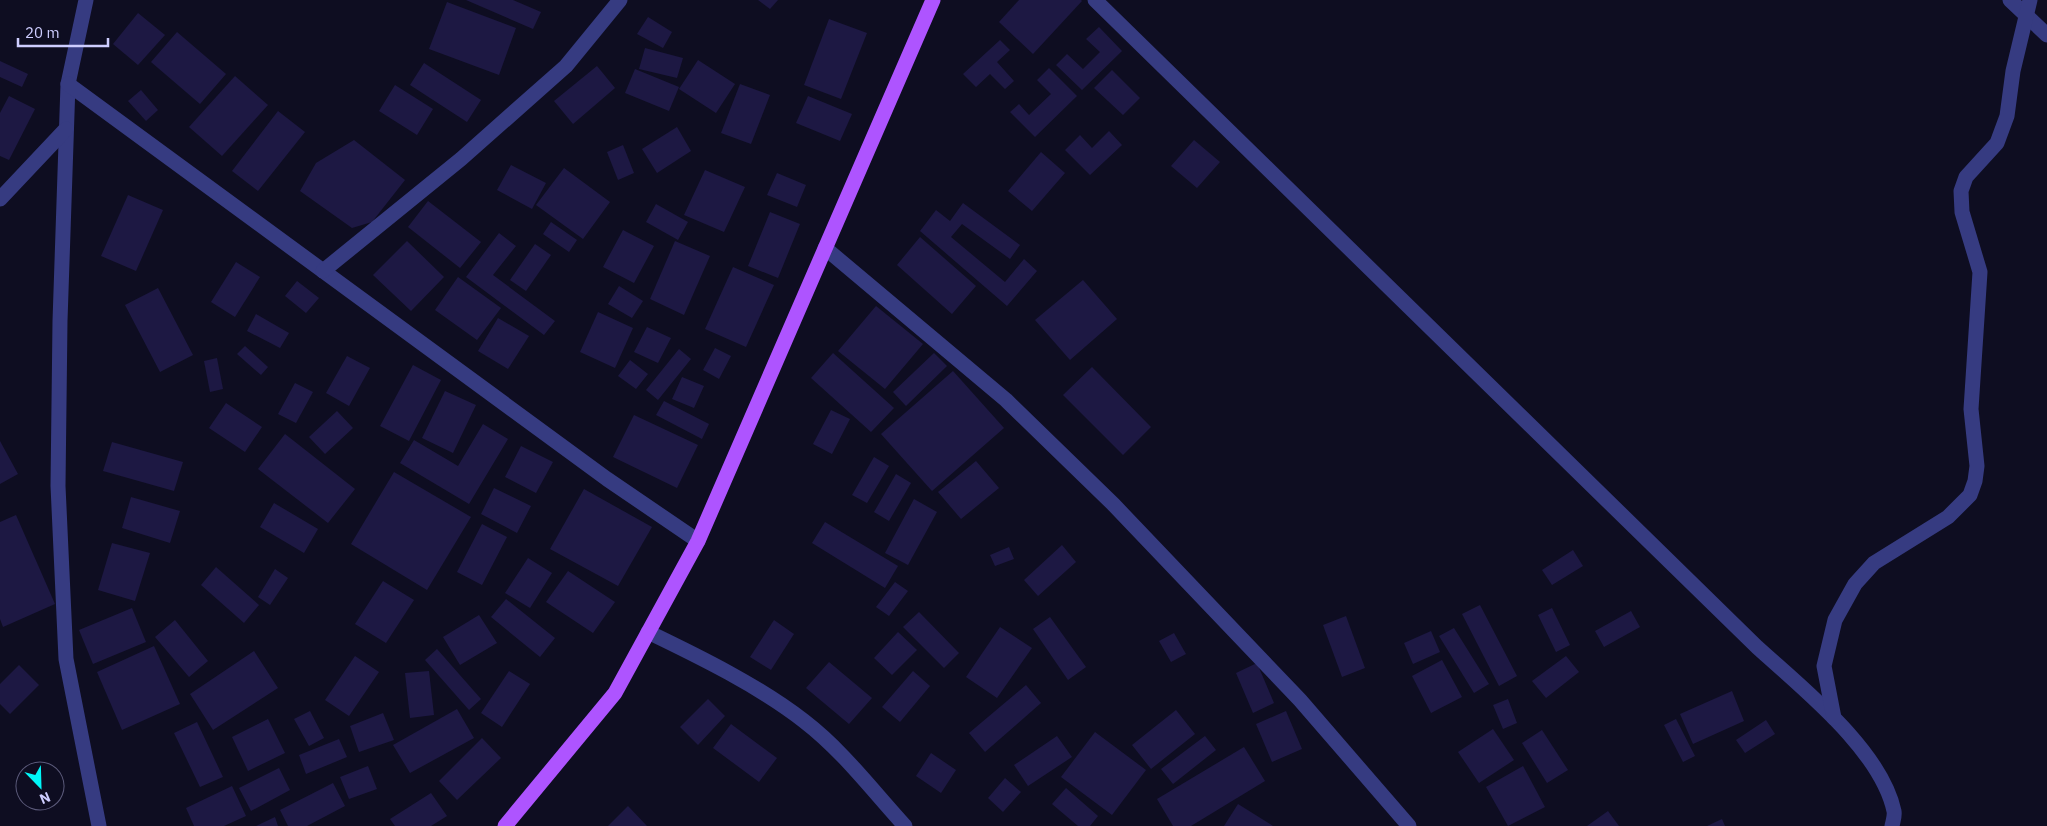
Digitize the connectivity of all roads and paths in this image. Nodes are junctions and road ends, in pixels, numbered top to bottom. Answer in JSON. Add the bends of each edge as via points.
{"nodes":[{"id":1,"x":86,"y":0,"type":"edge"},
{"id":2,"x":620,"y":0,"type":"edge"},
{"id":3,"x":933,"y":0,"type":"edge"},
{"id":4,"x":1096,"y":0,"type":"edge"},
{"id":5,"x":2010,"y":0,"type":"edge"},
{"id":6,"x":2030,"y":0,"type":"edge"},
{"id":7,"x":2026,"y":15,"type":"junction"},
{"id":8,"x":2047,"y":35,"type":"edge"},
{"id":9,"x":68,"y":84,"type":"junction"},
{"id":10,"x":66,"y":129,"type":"junction"},
{"id":11,"x":0,"y":199,"type":"edge"},
{"id":12,"x":825,"y":248,"type":"junction"},
{"id":13,"x":323,"y":271,"type":"junction"},
{"id":14,"x":698,"y":541,"type":"junction"},
{"id":15,"x":648,"y":632,"type":"junction"},
{"id":16,"x":1834,"y":718,"type":"junction"},
{"id":17,"x":99,"y":826,"type":"edge"},
{"id":18,"x":505,"y":826,"type":"edge"},
{"id":19,"x":905,"y":826,"type":"edge"},
{"id":20,"x":1409,"y":826,"type":"edge"},
{"id":21,"x":1892,"y":826,"type":"edge"}],
"edges":[{"from":1,"to":9,"type":"street"},
{"from":2,"to":13,"type":"street","via":[[566,66],[461,159]]},
{"from":3,"to":12,"type":"main road"},
{"from":4,"to":16,"type":"street","via":[[1750,640]]},
{"from":5,"to":7,"type":"street"},
{"from":6,"to":7,"type":"street"},
{"from":7,"to":8,"type":"street"},
{"from":7,"to":16,"type":"street","via":[[2007,116],[1997,143],[1966,177],[1960,191],[1962,212],[1980,272],[1971,409],[1977,466],[1975,481],[1970,495],[1948,517],[1874,563],[1855,584],[1835,620],[1824,666]]},
{"from":9,"to":10,"type":"street"},
{"from":9,"to":13,"type":"street"},
{"from":10,"to":11,"type":"street"},
{"from":10,"to":17,"type":"street","via":[[58,486],[66,658]]},
{"from":12,"to":14,"type":"main road"},
{"from":12,"to":20,"type":"street","via":[[1006,400],[1114,506],[1300,700]]},
{"from":13,"to":14,"type":"street","via":[[607,479]]},
{"from":14,"to":15,"type":"main road"},
{"from":15,"to":18,"type":"main road","via":[[615,693]]},
{"from":15,"to":19,"type":"street","via":[[703,658],[804,721],[856,769]]},
{"from":16,"to":21,"type":"street","via":[[1880,772],[1895,813]]}]}
